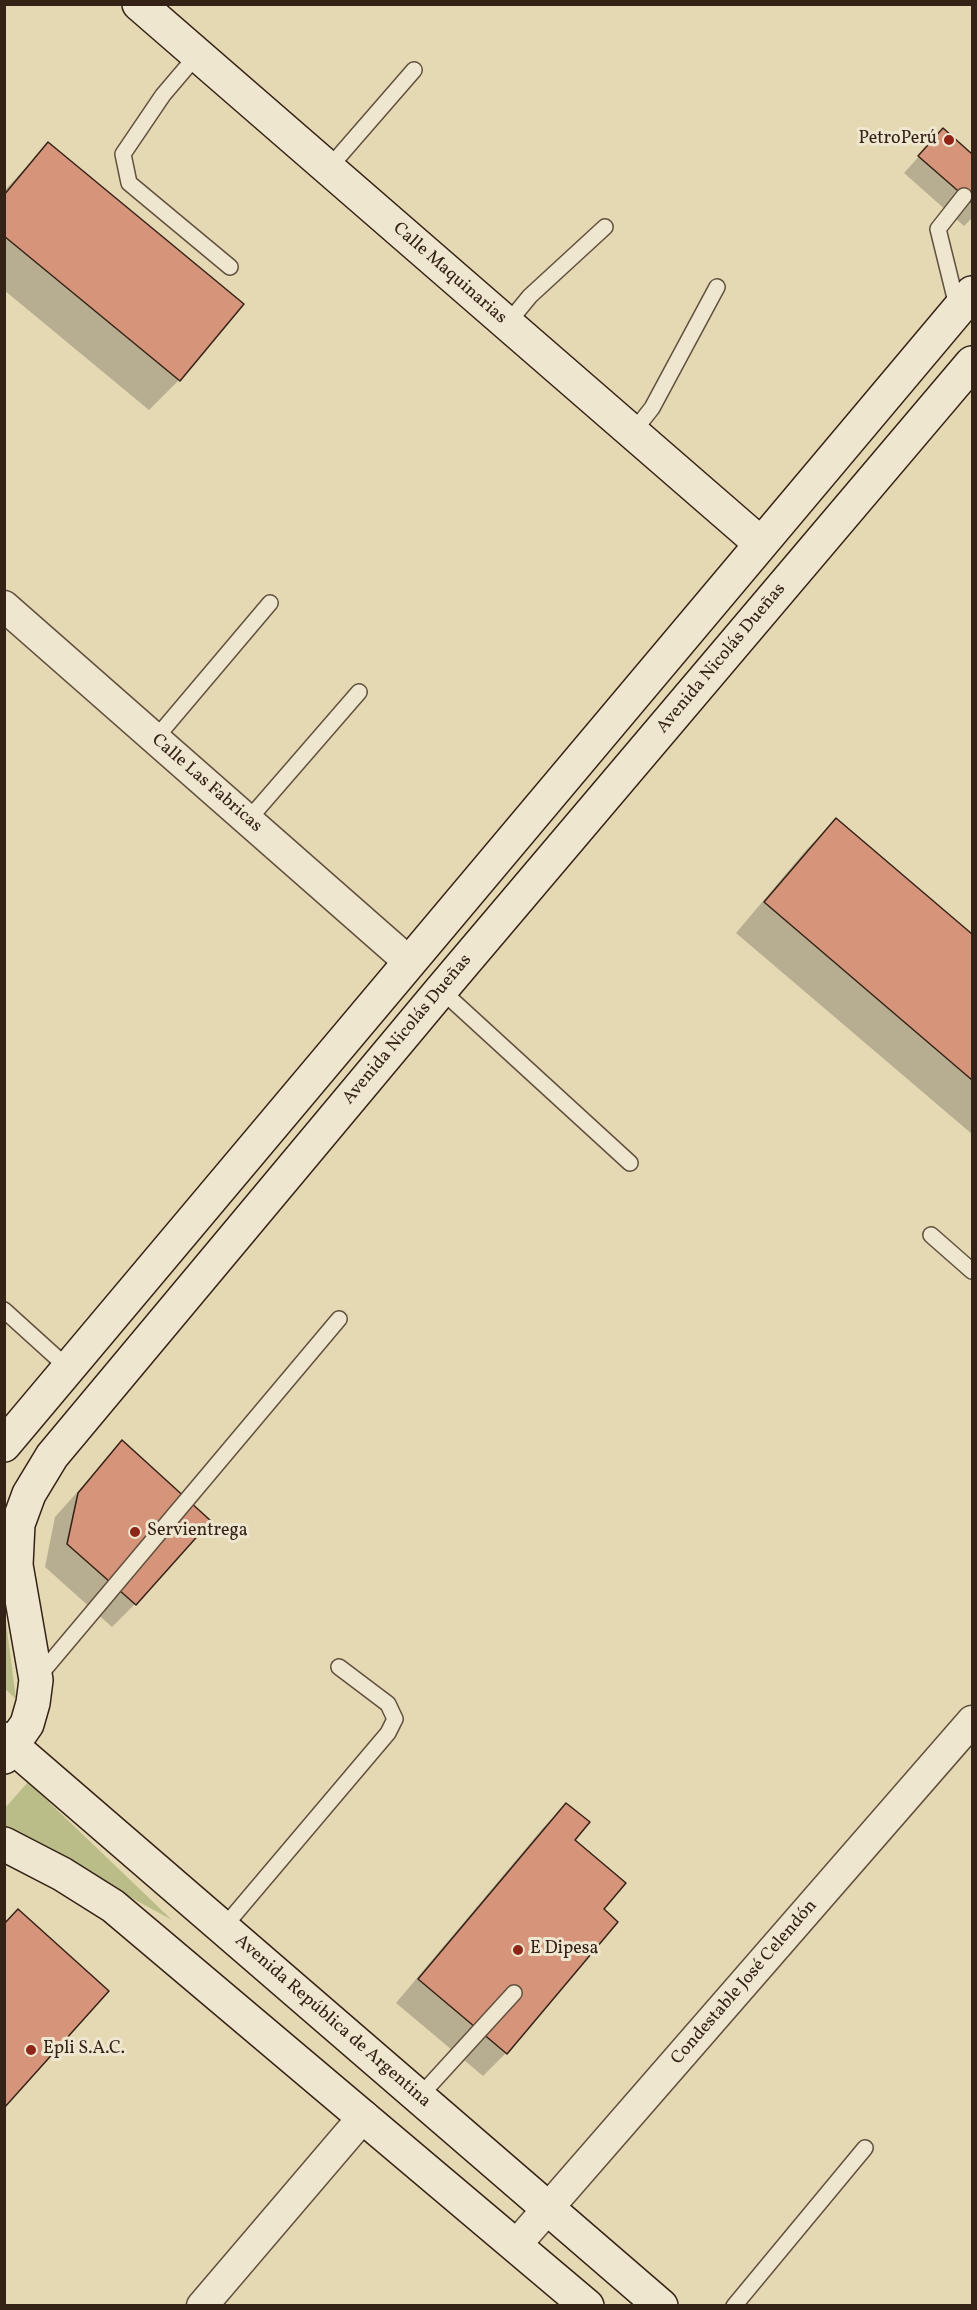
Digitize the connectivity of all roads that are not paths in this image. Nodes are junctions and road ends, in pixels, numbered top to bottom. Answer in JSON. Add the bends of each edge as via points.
{"nodes":[{"id":1,"x":138,"y":4,"type":"edge"},
{"id":2,"x":197,"y":55,"type":"junction"},
{"id":3,"x":414,"y":70,"type":"dead end"},
{"id":4,"x":328,"y":169,"type":"junction"},
{"id":5,"x":964,"y":196,"type":"dead end"},
{"id":6,"x":605,"y":227,"type":"dead end"},
{"id":7,"x":230,"y":267,"type":"dead end"},
{"id":8,"x":717,"y":287,"type":"dead end"},
{"id":9,"x":957,"y":311,"type":"edge"},
{"id":10,"x":507,"y":324,"type":"junction"},
{"id":11,"x":972,"y":358,"type":"edge"},
{"id":12,"x":972,"y":363,"type":"edge"},
{"id":13,"x":633,"y":432,"type":"junction"},
{"id":14,"x":760,"y":543,"type":"junction"},
{"id":15,"x":270,"y":603,"type":"dead end"},
{"id":16,"x":4,"y":606,"type":"edge"},
{"id":17,"x":359,"y":692,"type":"dead end"},
{"id":18,"x":155,"y":739,"type":"junction"},
{"id":19,"x":248,"y":820,"type":"junction"},
{"id":20,"x":408,"y":961,"type":"junction"},
{"id":21,"x":441,"y":990,"type":"junction"},
{"id":22,"x":630,"y":1162,"type":"dead end"},
{"id":23,"x":931,"y":1234,"type":"dead end"},
{"id":24,"x":972,"y":1271,"type":"edge"},
{"id":25,"x":4,"y":1310,"type":"edge"},
{"id":26,"x":339,"y":1319,"type":"dead end"},
{"id":27,"x":62,"y":1374,"type":"junction"},
{"id":28,"x":6,"y":1425,"type":"edge"},
{"id":29,"x":339,"y":1667,"type":"dead end"},
{"id":30,"x":36,"y":1680,"type":"junction"},
{"id":31,"x":972,"y":1721,"type":"edge"},
{"id":32,"x":7,"y":1747,"type":"edge"},
{"id":33,"x":4,"y":1844,"type":"edge"},
{"id":34,"x":223,"y":1928,"type":"junction"},
{"id":35,"x":514,"y":1993,"type":"dead end"},
{"id":36,"x":419,"y":2097,"type":"junction"},
{"id":37,"x":364,"y":2116,"type":"junction"},
{"id":38,"x":865,"y":2148,"type":"dead end"},
{"id":39,"x":548,"y":2209,"type":"junction"},
{"id":40,"x":516,"y":2245,"type":"junction"},
{"id":41,"x":202,"y":2306,"type":"edge"},
{"id":42,"x":586,"y":2306,"type":"edge"},
{"id":43,"x":661,"y":2306,"type":"edge"},
{"id":44,"x":734,"y":2306,"type":"edge"}],
"edges":[{"from":1,"to":2,"type":"main road","name":"Calle Maquinarias"},
{"from":2,"to":4,"type":"main road","name":"Calle Maquinarias"},
{"from":2,"to":7,"type":"lane","via":[[163,95],[123,154],[129,183]]},
{"from":3,"to":4,"type":"lane"},
{"from":4,"to":10,"type":"main road","name":"Calle Maquinarias"},
{"from":5,"to":9,"type":"lane","via":[[938,229]]},
{"from":6,"to":10,"type":"lane","via":[[530,296]]},
{"from":8,"to":13,"type":"lane","via":[[652,408]]},
{"from":9,"to":11,"type":"main road"},
{"from":9,"to":14,"type":"main road"},
{"from":10,"to":13,"type":"main road","name":"Calle Maquinarias"},
{"from":12,"to":21,"type":"main road","name":"Avenida Nicolás Dueñas"},
{"from":13,"to":14,"type":"main road","name":"Calle Maquinarias"},
{"from":14,"to":20,"type":"main road"},
{"from":15,"to":18,"type":"lane"},
{"from":16,"to":18,"type":"street","name":"Calle Las Fabricas"},
{"from":17,"to":19,"type":"lane"},
{"from":18,"to":19,"type":"street","name":"Calle Las Fabricas"},
{"from":19,"to":20,"type":"street","name":"Calle Las Fabricas"},
{"from":20,"to":27,"type":"main road"},
{"from":21,"to":22,"type":"lane"},
{"from":21,"to":30,"type":"main road","name":"Avenida Nicolás Dueñas","via":[[52,1456],[29,1494],[18,1524],[16,1565]]},
{"from":23,"to":24,"type":"lane"},
{"from":25,"to":27,"type":"lane"},
{"from":26,"to":30,"type":"lane"},
{"from":27,"to":28,"type":"main road"},
{"from":29,"to":34,"type":"lane","via":[[388,1704],[395,1719],[388,1733]]},
{"from":30,"to":32,"type":"main road","name":"Avenida Nicolás Dueñas","via":[[27,1724]]},
{"from":31,"to":39,"type":"street","name":"Condestable José Celendón"},
{"from":32,"to":34,"type":"main road","name":"Avenida República de Argentina"},
{"from":33,"to":37,"type":"main road","via":[[63,1874],[113,1906]]},
{"from":34,"to":36,"type":"main road","name":"Avenida República de Argentina"},
{"from":35,"to":36,"type":"lane"},
{"from":36,"to":39,"type":"main road","name":"Avenida República de Argentina"},
{"from":37,"to":40,"type":"main road"},
{"from":37,"to":41,"type":"street"},
{"from":38,"to":44,"type":"lane"},
{"from":39,"to":40,"type":"street","name":"Condestable José Celendón"},
{"from":39,"to":43,"type":"main road","name":"Avenida República de Argentina"},
{"from":40,"to":42,"type":"main road"}]}
